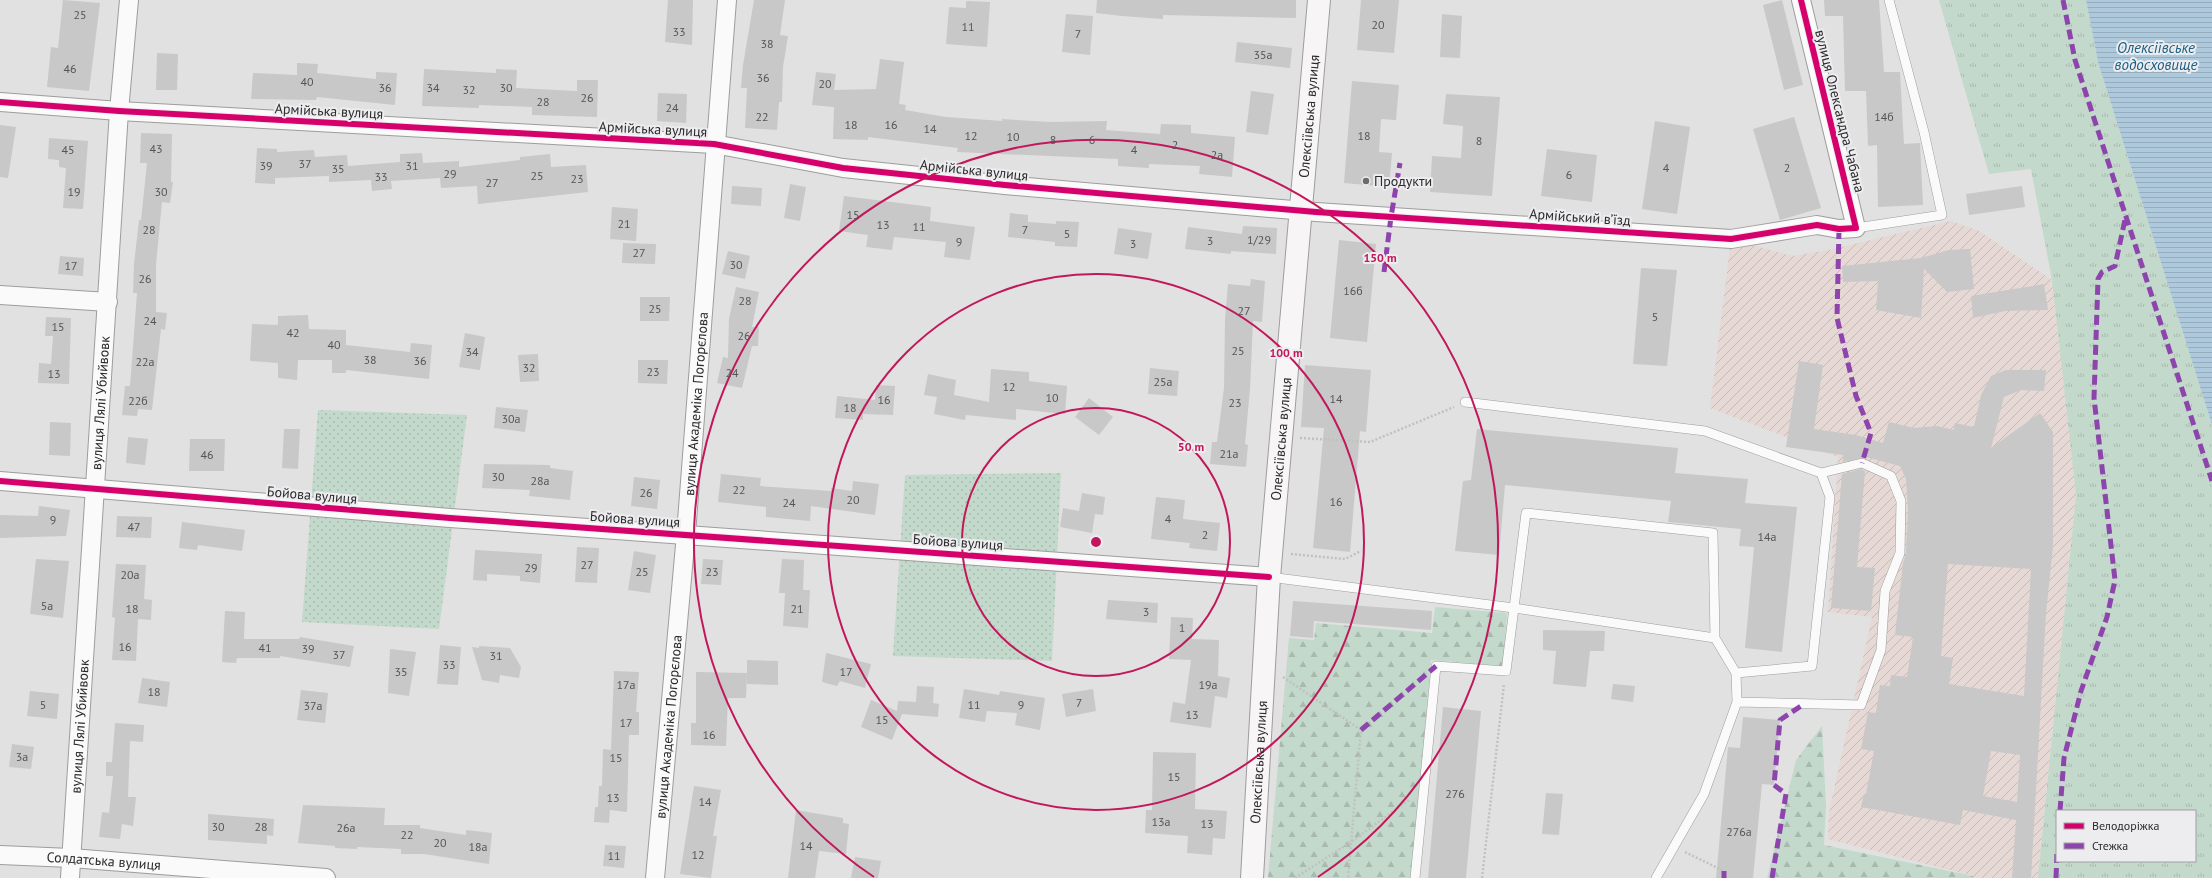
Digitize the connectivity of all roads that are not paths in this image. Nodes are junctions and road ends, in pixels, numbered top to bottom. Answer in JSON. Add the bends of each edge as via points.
{"nodes":[{"id":1,"x":129,"y":0,"type":"edge"},
{"id":2,"x":727,"y":0,"type":"edge"},
{"id":3,"x":1319,"y":0,"type":"edge"},
{"id":4,"x":1801,"y":0,"type":"edge"},
{"id":5,"x":1889,"y":0,"type":"edge"},
{"id":6,"x":0,"y":102,"type":"edge"},
{"id":7,"x":119,"y":111,"type":"junction"},
{"id":8,"x":714,"y":144,"type":"junction"},
{"id":9,"x":1301,"y":211,"type":"junction"},
{"id":10,"x":1856,"y":228,"type":"junction"},
{"id":11,"x":0,"y":295,"type":"edge"},
{"id":12,"x":108,"y":302,"type":"junction"},
{"id":13,"x":1465,"y":402,"type":"road end"},
{"id":14,"x":1821,"y":473,"type":"junction"},
{"id":15,"x":0,"y":481,"type":"edge"},
{"id":16,"x":96,"y":490,"type":"junction"},
{"id":17,"x":686,"y":534,"type":"junction"},
{"id":18,"x":1269,"y":577,"type":"junction"},
{"id":19,"x":1514,"y":608,"type":"junction"},
{"id":20,"x":1715,"y":638,"type":"junction"},
{"id":21,"x":1736,"y":673,"type":"junction"},
{"id":22,"x":1737,"y":702,"type":"junction"},
{"id":23,"x":0,"y":855,"type":"edge"},
{"id":24,"x":71,"y":858,"type":"junction"},
{"id":25,"x":70,"y":878,"type":"edge"},
{"id":26,"x":326,"y":878,"type":"edge"},
{"id":27,"x":655,"y":878,"type":"edge"},
{"id":28,"x":1252,"y":878,"type":"edge"},
{"id":29,"x":1415,"y":878,"type":"edge"},
{"id":30,"x":1656,"y":878,"type":"edge"}],
"edges":[{"from":1,"to":7,"type":"street","name":"вулиця Лялі Убийвовк"},
{"from":2,"to":8,"type":"street","name":"вулиця Академіка Погорєлова"},
{"from":3,"to":9,"type":"street","name":"Олексіївська вулиця"},
{"from":4,"to":10,"type":"street","name":"вулиця Олександра Чабана"},
{"from":5,"to":10,"type":"lane","via":[[1924,132],[1942,215]]},
{"from":6,"to":7,"type":"street","name":"Армійська вулиця"},
{"from":7,"to":8,"type":"street","name":"Армійська вулиця"},
{"from":7,"to":12,"type":"street","name":"вулиця Лялі Убийвовк"},
{"from":8,"to":9,"type":"street","name":"Армійська вулиця","via":[[843,168]]},
{"from":8,"to":17,"type":"street","name":"вулиця Академіка Погорєлова"},
{"from":9,"to":10,"type":"street","name":"Армійський в’їзд","via":[[1731,239],[1817,226]]},
{"from":9,"to":18,"type":"street","name":"Олексіївська вулиця"},
{"from":11,"to":12,"type":"street"},
{"from":12,"to":16,"type":"street","name":"вулиця Лялі Убийвовк"},
{"from":13,"to":14,"type":"lane","via":[[1705,431]]},
{"from":14,"to":21,"type":"lane","via":[[1830,497],[1812,666]]},
{"from":14,"to":22,"type":"lane","via":[[1862,463],[1891,476],[1901,500],[1900,553],[1885,591],[1881,650],[1861,705]]},
{"from":15,"to":16,"type":"street","name":"Бойова вулиця"},
{"from":16,"to":17,"type":"street","name":"Бойова вулиця"},
{"from":16,"to":24,"type":"street","name":"вулиця Лялі Убийвовк"},
{"from":17,"to":18,"type":"street","name":"Бойова вулиця"},
{"from":17,"to":27,"type":"street","name":"вулиця Академіка Погорєлова"},
{"from":18,"to":19,"type":"lane"},
{"from":18,"to":28,"type":"street","name":"Олексіївська вулиця"},
{"from":19,"to":20,"type":"lane"},
{"from":19,"to":20,"type":"lane","via":[[1526,513],[1713,533]]},
{"from":19,"to":29,"type":"lane","via":[[1506,670],[1436,666]]},
{"from":20,"to":21,"type":"lane"},
{"from":21,"to":22,"type":"lane"},
{"from":22,"to":30,"type":"lane","via":[[1704,794]]},
{"from":23,"to":24,"type":"street","name":"Солдатська вулиця"},
{"from":24,"to":25,"type":"street","name":"вулиця Лялі Убийвовк"},
{"from":24,"to":26,"type":"street","name":"Солдатська вулиця"}]}
